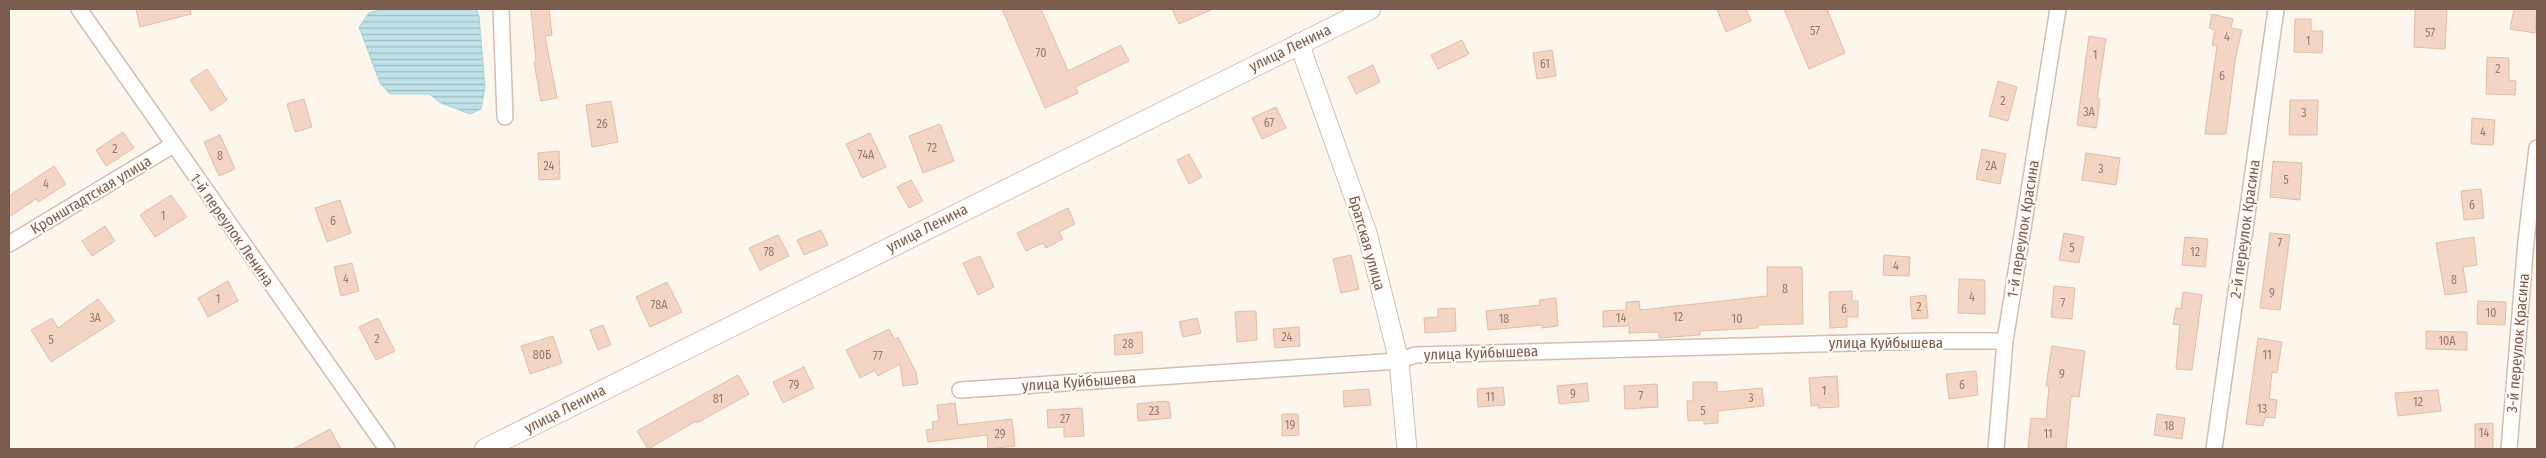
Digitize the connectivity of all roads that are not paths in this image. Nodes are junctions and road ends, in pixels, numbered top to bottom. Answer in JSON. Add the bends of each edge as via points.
{"nodes":[{"id":1,"x":79,"y":9,"type":"edge"},
{"id":2,"x":501,"y":9,"type":"edge"},
{"id":3,"x":1370,"y":9,"type":"edge"},
{"id":4,"x":2058,"y":9,"type":"edge"},
{"id":5,"x":2276,"y":9,"type":"edge"},
{"id":6,"x":1299,"y":43,"type":"junction"},
{"id":7,"x":505,"y":118,"type":"dead end"},
{"id":8,"x":173,"y":146,"type":"junction"},
{"id":9,"x":2537,"y":148,"type":"edge"},
{"id":10,"x":9,"y":244,"type":"edge"},
{"id":11,"x":2006,"y":341,"type":"junction"},
{"id":12,"x":1399,"y":361,"type":"junction"},
{"id":13,"x":960,"y":390,"type":"dead end"},
{"id":14,"x":387,"y":449,"type":"edge"},
{"id":15,"x":484,"y":449,"type":"edge"},
{"id":16,"x":1407,"y":449,"type":"edge"},
{"id":17,"x":1996,"y":449,"type":"edge"},
{"id":18,"x":2214,"y":449,"type":"edge"},
{"id":19,"x":2509,"y":449,"type":"edge"}],
"edges":[{"from":1,"to":8,"type":"street","name":"1-й переулок Ленина"},
{"from":2,"to":7,"type":"street"},
{"from":3,"to":6,"type":"main road","name":"улица Ленина"},
{"from":4,"to":11,"type":"street","name":"1-й переулок Красина"},
{"from":5,"to":18,"type":"street","name":"2-й переулок Красина"},
{"from":6,"to":12,"type":"street","name":"Братская улица","via":[[1367,233]]},
{"from":6,"to":15,"type":"main road","name":"улица Ленина"},
{"from":8,"to":10,"type":"street","name":"Кронштадтская улица"},
{"from":8,"to":14,"type":"street","name":"1-й переулок Ленина"},
{"from":9,"to":19,"type":"street","name":"3-й переулок Красина"},
{"from":11,"to":12,"type":"street","name":"улица Куйбышева","via":[[1415,354]]},
{"from":11,"to":17,"type":"street","name":"1-й переулок Красина"},
{"from":12,"to":13,"type":"street","name":"улица Куйбышева"},
{"from":12,"to":16,"type":"street","name":"Братская улица"}]}
